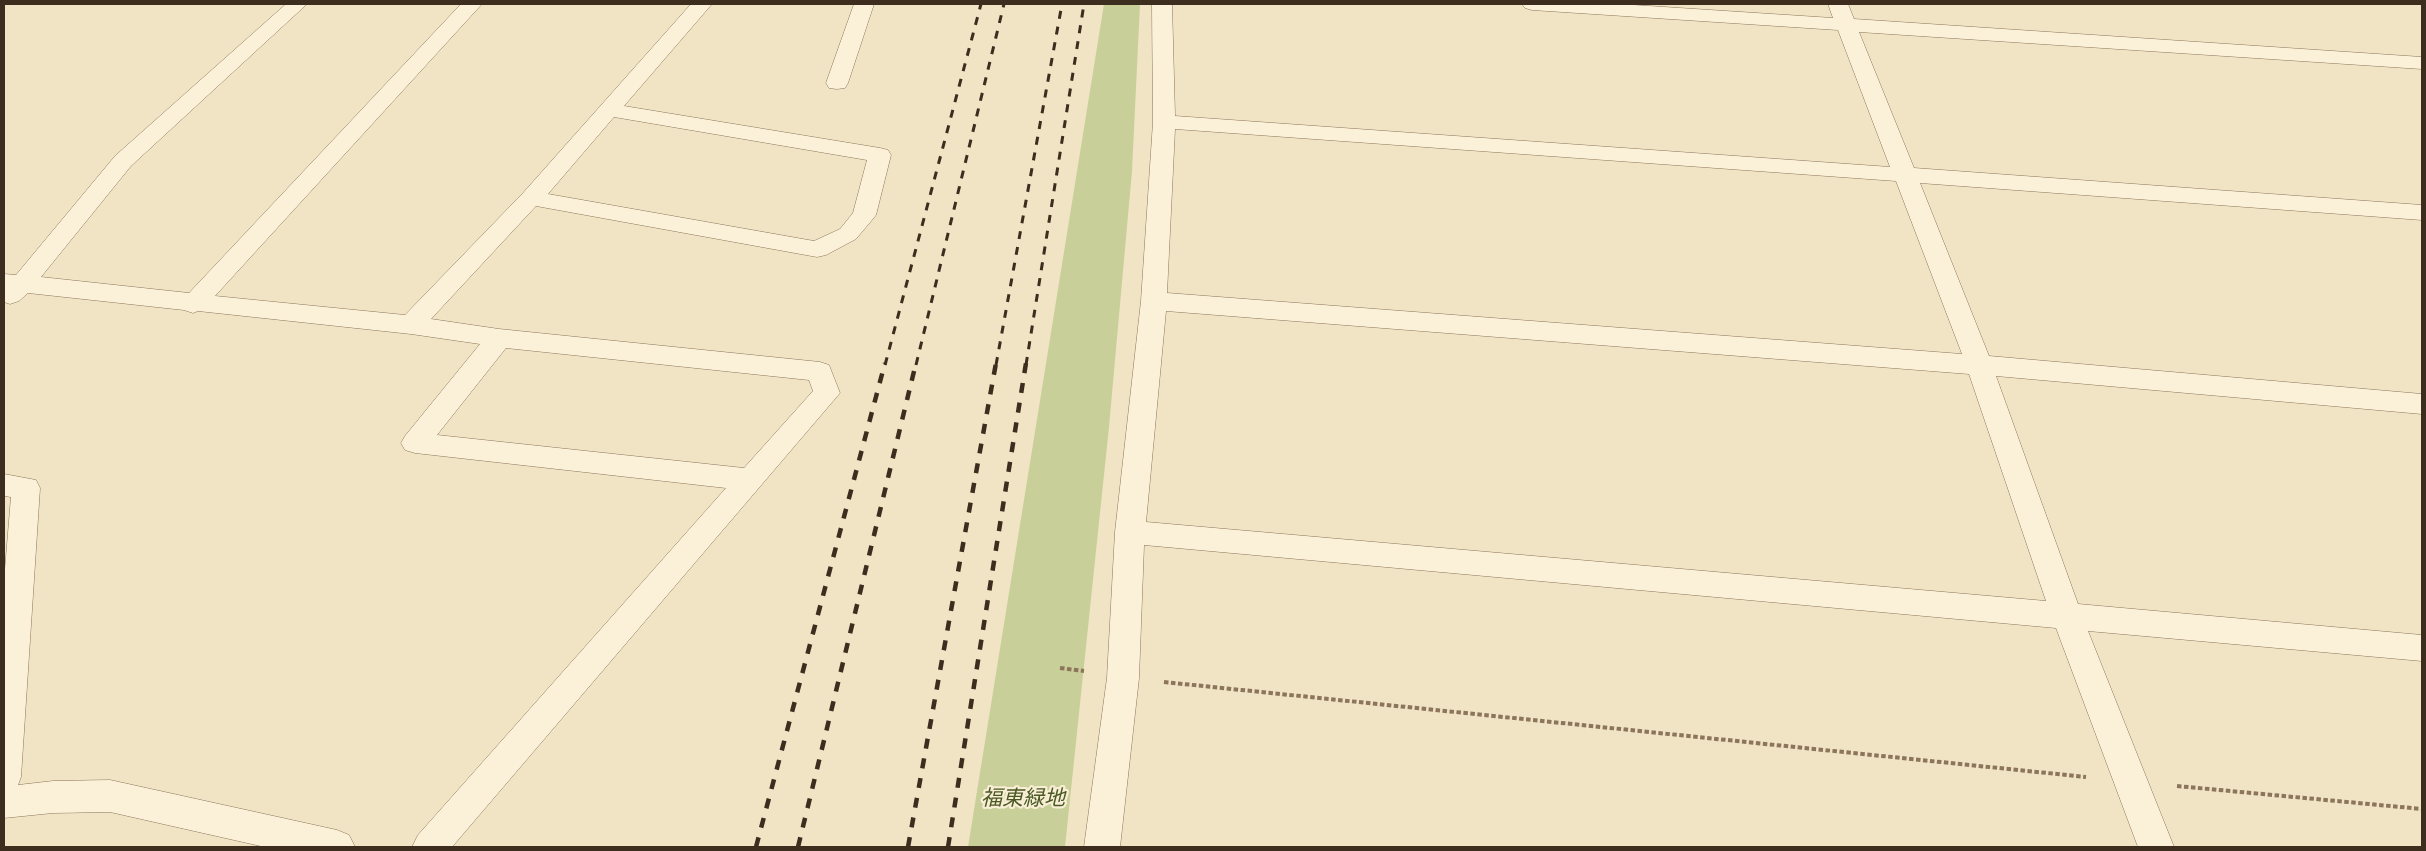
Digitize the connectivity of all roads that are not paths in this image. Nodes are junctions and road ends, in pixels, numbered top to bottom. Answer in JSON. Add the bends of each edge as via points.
{"nodes":[{"id":1,"x":297,"y":4,"type":"edge"},
{"id":2,"x":472,"y":4,"type":"edge"},
{"id":3,"x":702,"y":4,"type":"edge"},
{"id":4,"x":864,"y":4,"type":"edge"},
{"id":5,"x":1162,"y":4,"type":"edge"},
{"id":6,"x":1532,"y":4,"type":"edge"},
{"id":7,"x":1842,"y":14,"type":"edge"},
{"id":8,"x":2422,"y":63,"type":"edge"},
{"id":9,"x":837,"y":83,"type":"dead end"},
{"id":10,"x":610,"y":110,"type":"junction"},
{"id":11,"x":1164,"y":122,"type":"junction"},
{"id":12,"x":1906,"y":176,"type":"junction"},
{"id":13,"x":531,"y":198,"type":"junction"},
{"id":14,"x":2422,"y":212,"type":"edge"},
{"id":15,"x":10,"y":289,"type":"edge"},
{"id":16,"x":1154,"y":301,"type":"junction"},
{"id":17,"x":193,"y":304,"type":"junction"},
{"id":18,"x":411,"y":325,"type":"junction"},
{"id":19,"x":500,"y":338,"type":"junction"},
{"id":20,"x":1979,"y":365,"type":"junction"},
{"id":21,"x":2422,"y":404,"type":"edge"},
{"id":22,"x":749,"y":480,"type":"junction"},
{"id":23,"x":4,"y":485,"type":"edge"},
{"id":24,"x":1130,"y":532,"type":"junction"},
{"id":25,"x":2067,"y":617,"type":"junction"},
{"id":26,"x":2422,"y":648,"type":"edge"},
{"id":27,"x":4,"y":777,"type":"edge"},
{"id":28,"x":4,"y":802,"type":"edge"},
{"id":29,"x":337,"y":847,"type":"edge"},
{"id":30,"x":430,"y":847,"type":"edge"},
{"id":31,"x":1102,"y":847,"type":"edge"},
{"id":32,"x":2156,"y":847,"type":"edge"}],
"edges":[{"from":1,"to":15,"type":"street","via":[[123,161]]},
{"from":2,"to":17,"type":"street"},
{"from":3,"to":10,"type":"street"},
{"from":4,"to":9,"type":"street"},
{"from":5,"to":11,"type":"street"},
{"from":6,"to":7,"type":"street"},
{"from":7,"to":8,"type":"street","via":[[1999,36]]},
{"from":7,"to":12,"type":"street"},
{"from":10,"to":13,"type":"street"},
{"from":10,"to":13,"type":"street","via":[[880,155],[864,215],[848,234],[817,249]]},
{"from":11,"to":12,"type":"street"},
{"from":11,"to":16,"type":"street"},
{"from":12,"to":14,"type":"street"},
{"from":12,"to":20,"type":"street"},
{"from":13,"to":18,"type":"street"},
{"from":15,"to":17,"type":"street"},
{"from":16,"to":20,"type":"street"},
{"from":16,"to":24,"type":"street"},
{"from":17,"to":18,"type":"street"},
{"from":18,"to":19,"type":"street"},
{"from":19,"to":22,"type":"street","via":[[820,372],[827,393]]},
{"from":19,"to":22,"type":"street","via":[[415,443]]},
{"from":20,"to":21,"type":"street"},
{"from":20,"to":25,"type":"street"},
{"from":22,"to":30,"type":"street"},
{"from":23,"to":27,"type":"street","via":[[26,488]]},
{"from":24,"to":25,"type":"street"},
{"from":24,"to":31,"type":"street","via":[[1123,678]]},
{"from":25,"to":26,"type":"street"},
{"from":25,"to":32,"type":"street"},
{"from":28,"to":29,"type":"street","via":[[110,796]]}]}
